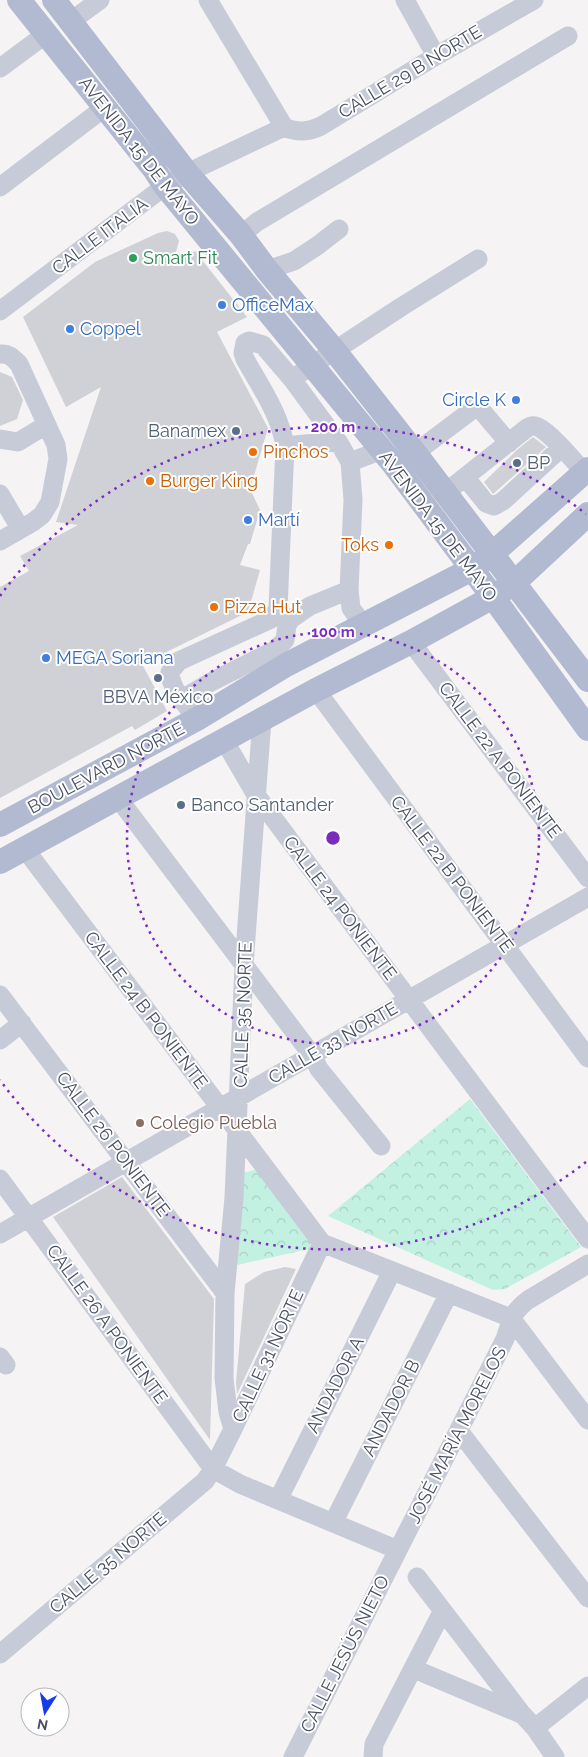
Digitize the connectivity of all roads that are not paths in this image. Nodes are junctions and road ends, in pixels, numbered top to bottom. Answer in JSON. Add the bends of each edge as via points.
{"nodes":[{"id":1,"x":19,"y":0,"type":"edge"},
{"id":2,"x":54,"y":0,"type":"edge"},
{"id":3,"x":100,"y":0,"type":"edge"},
{"id":4,"x":208,"y":0,"type":"edge"},
{"id":5,"x":534,"y":0,"type":"edge"},
{"id":6,"x":411,"y":2,"type":"edge"},
{"id":7,"x":71,"y":22,"type":"junction"},
{"id":8,"x":46,"y":34,"type":"junction"},
{"id":9,"x":568,"y":36,"type":"dead end"},
{"id":10,"x":436,"y":56,"type":"junction"},
{"id":11,"x":0,"y":68,"type":"edge"},
{"id":12,"x":104,"y":108,"type":"junction"},
{"id":13,"x":284,"y":127,"type":"junction"},
{"id":14,"x":187,"y":173,"type":"junction"},
{"id":15,"x":166,"y":186,"type":"junction"},
{"id":16,"x":0,"y":187,"type":"edge"},
{"id":17,"x":339,"y":228,"type":"dead end"},
{"id":18,"x":241,"y":235,"type":"junction"},
{"id":19,"x":478,"y":259,"type":"dead end"},
{"id":20,"x":267,"y":270,"type":"junction"},
{"id":21,"x":0,"y":312,"type":"edge"},
{"id":22,"x":334,"y":350,"type":"junction"},
{"id":23,"x":0,"y":354,"type":"edge"},
{"id":24,"x":311,"y":366,"type":"junction"},
{"id":25,"x":292,"y":379,"type":"junction"},
{"id":26,"x":46,"y":425,"type":"junction"},
{"id":27,"x":0,"y":439,"type":"edge"},
{"id":28,"x":339,"y":442,"type":"junction"},
{"id":29,"x":509,"y":442,"type":"junction"},
{"id":30,"x":285,"y":446,"type":"junction"},
{"id":31,"x":561,"y":448,"type":"junction"},
{"id":32,"x":382,"y":450,"type":"junction"},
{"id":33,"x":415,"y":453,"type":"junction"},
{"id":34,"x":350,"y":462,"type":"junction"},
{"id":35,"x":586,"y":470,"type":"edge"},
{"id":36,"x":465,"y":477,"type":"junction"},
{"id":37,"x":445,"y":492,"type":"junction"},
{"id":38,"x":0,"y":494,"type":"edge"},
{"id":39,"x":586,"y":521,"type":"edge"},
{"id":40,"x":20,"y":528,"type":"junction"},
{"id":41,"x":0,"y":540,"type":"edge"},
{"id":42,"x":492,"y":554,"type":"junction"},
{"id":43,"x":472,"y":569,"type":"junction"},
{"id":44,"x":514,"y":583,"type":"junction"},
{"id":45,"x":348,"y":590,"type":"junction"},
{"id":46,"x":493,"y":597,"type":"junction"},
{"id":47,"x":284,"y":614,"type":"junction"},
{"id":48,"x":364,"y":625,"type":"junction"},
{"id":49,"x":411,"y":642,"type":"junction"},
{"id":50,"x":588,"y":680,"type":"edge"},
{"id":51,"x":316,"y":690,"type":"junction"},
{"id":52,"x":182,"y":699,"type":"junction"},
{"id":53,"x":197,"y":719,"type":"junction"},
{"id":54,"x":262,"y":720,"type":"junction"},
{"id":55,"x":588,"y":729,"type":"edge"},
{"id":56,"x":224,"y":740,"type":"junction"},
{"id":57,"x":256,"y":794,"type":"junction"},
{"id":58,"x":118,"y":798,"type":"junction"},
{"id":59,"x":0,"y":825,"type":"edge"},
{"id":60,"x":25,"y":849,"type":"junction"},
{"id":61,"x":0,"y":862,"type":"edge"},
{"id":62,"x":588,"y":878,"type":"edge"},
{"id":63,"x":588,"y":897,"type":"edge"},
{"id":64,"x":504,"y":945,"type":"junction"},
{"id":65,"x":244,"y":966,"type":"junction"},
{"id":66,"x":0,"y":995,"type":"edge"},
{"id":67,"x":409,"y":1000,"type":"junction"},
{"id":68,"x":22,"y":1023,"type":"junction"},
{"id":69,"x":0,"y":1040,"type":"edge"},
{"id":70,"x":312,"y":1055,"type":"junction"},
{"id":71,"x":588,"y":1058,"type":"edge"},
{"id":72,"x":240,"y":1096,"type":"junction"},
{"id":73,"x":220,"y":1108,"type":"junction"},
{"id":74,"x":237,"y":1131,"type":"junction"},
{"id":75,"x":381,"y":1146,"type":"dead end"},
{"id":76,"x":126,"y":1161,"type":"junction"},
{"id":77,"x":0,"y":1179,"type":"edge"},
{"id":78,"x":28,"y":1217,"type":"junction"},
{"id":79,"x":0,"y":1234,"type":"edge"},
{"id":80,"x":588,"y":1239,"type":"edge"},
{"id":81,"x":322,"y":1243,"type":"junction"},
{"id":82,"x":588,"y":1264,"type":"edge"},
{"id":83,"x":392,"y":1271,"type":"junction"},
{"id":84,"x":226,"y":1292,"type":"junction"},
{"id":85,"x":449,"y":1293,"type":"junction"},
{"id":86,"x":511,"y":1318,"type":"junction"},
{"id":87,"x":588,"y":1420,"type":"edge"},
{"id":88,"x":233,"y":1429,"type":"junction"},
{"id":89,"x":458,"y":1431,"type":"junction"},
{"id":90,"x":214,"y":1469,"type":"junction"},
{"id":91,"x":278,"y":1500,"type":"junction"},
{"id":92,"x":333,"y":1523,"type":"junction"},
{"id":93,"x":398,"y":1550,"type":"junction"},
{"id":94,"x":417,"y":1577,"type":"dead end"},
{"id":95,"x":588,"y":1598,"type":"edge"},
{"id":96,"x":442,"y":1612,"type":"junction"},
{"id":97,"x":0,"y":1654,"type":"edge"},
{"id":98,"x":414,"y":1669,"type":"junction"},
{"id":99,"x":588,"y":1686,"type":"edge"},
{"id":100,"x":529,"y":1721,"type":"junction"},
{"id":101,"x":293,"y":1757,"type":"edge"},
{"id":102,"x":373,"y":1757,"type":"edge"},
{"id":103,"x":555,"y":1757,"type":"edge"}],
"edges":[{"from":1,"to":8,"type":"main road","name":"AVENIDA 15 DE MAYO"},
{"from":2,"to":7,"type":"main road","name":"AVENIDA 15 DE MAYO"},
{"from":3,"to":7,"type":"street"},
{"from":4,"to":13,"type":"street"},
{"from":5,"to":10,"type":"street","name":"CALLE 29 B NORTE"},
{"from":6,"to":10,"type":"street"},
{"from":7,"to":14,"type":"main road","name":"AVENIDA 15 DE MAYO"},
{"from":8,"to":11,"type":"street"},
{"from":8,"to":12,"type":"main road","name":"AVENIDA 15 DE MAYO"},
{"from":9,"to":18,"type":"street","via":[[257,222]]},
{"from":10,"to":13,"type":"street","name":"CALLE 29 B NORTE","via":[[311,131],[300,132]]},
{"from":12,"to":15,"type":"main road","name":"AVENIDA 15 DE MAYO"},
{"from":12,"to":16,"type":"street"},
{"from":13,"to":14,"type":"street","name":"CALLE ITALIA"},
{"from":14,"to":15,"type":"street","name":"CALLE ITALIA"},
{"from":14,"to":18,"type":"main road","name":"AVENIDA 15 DE MAYO"},
{"from":15,"to":21,"type":"street","name":"CALLE ITALIA"},
{"from":15,"to":24,"type":"main road","name":"AVENIDA 15 DE MAYO"},
{"from":17,"to":20,"type":"street","via":[[294,261]]},
{"from":18,"to":20,"type":"main road","name":"AVENIDA 15 DE MAYO"},
{"from":19,"to":22,"type":"street"},
{"from":20,"to":22,"type":"main road","name":"AVENIDA 15 DE MAYO"},
{"from":22,"to":24,"type":"street"},
{"from":22,"to":33,"type":"main road","name":"AVENIDA 15 DE MAYO"},
{"from":23,"to":26,"type":"street","via":[[13,357],[19,364]]},
{"from":24,"to":25,"type":"street"},
{"from":24,"to":32,"type":"main road","name":"AVENIDA 15 DE MAYO"},
{"from":25,"to":28,"type":"street"},
{"from":25,"to":30,"type":"street","via":[[263,345],[245,343],[245,359],[275,414]]},
{"from":26,"to":27,"type":"street","via":[[18,442]]},
{"from":26,"to":40,"type":"street","via":[[56,445],[58,459],[50,502],[42,515]]},
{"from":28,"to":30,"type":"street"},
{"from":28,"to":34,"type":"street"},
{"from":29,"to":31,"type":"street","via":[[534,426],[548,434]]},
{"from":29,"to":33,"type":"street","via":[[476,407]]},
{"from":29,"to":36,"type":"street"},
{"from":30,"to":47,"type":"street"},
{"from":31,"to":35,"type":"street"},
{"from":31,"to":36,"type":"street","via":[[494,506],[486,502]]},
{"from":32,"to":34,"type":"street"},
{"from":32,"to":43,"type":"main road","name":"AVENIDA 15 DE MAYO"},
{"from":33,"to":37,"type":"main road","name":"AVENIDA 15 DE MAYO"},
{"from":34,"to":45,"type":"street","via":[[353,500]]},
{"from":35,"to":42,"type":"main road","name":"BOULEVARD NORTE"},
{"from":36,"to":37,"type":"street"},
{"from":37,"to":42,"type":"main road","name":"AVENIDA 15 DE MAYO"},
{"from":38,"to":40,"type":"street"},
{"from":39,"to":44,"type":"main road","name":"BOULEVARD NORTE"},
{"from":40,"to":41,"type":"street"},
{"from":42,"to":43,"type":"main road","name":"BOULEVARD NORTE"},
{"from":42,"to":44,"type":"main road","name":"AVENIDA 15 DE MAYO"},
{"from":43,"to":46,"type":"main road","name":"AVENIDA 15 DE MAYO"},
{"from":43,"to":48,"type":"main road","name":"BOULEVARD NORTE"},
{"from":44,"to":46,"type":"main road","name":"BOULEVARD NORTE"},
{"from":44,"to":50,"type":"main road","name":"AVENIDA 15 DE MAYO"},
{"from":45,"to":47,"type":"street"},
{"from":45,"to":48,"type":"street","via":[[351,608]]},
{"from":46,"to":49,"type":"main road","name":"BOULEVARD NORTE"},
{"from":46,"to":55,"type":"main road","name":"AVENIDA 15 DE MAYO"},
{"from":47,"to":52,"type":"street","via":[[287,626],[282,645]]},
{"from":47,"to":52,"type":"street","via":[[180,661],[170,672],[170,677]]},
{"from":48,"to":53,"type":"main road","name":"BOULEVARD NORTE","via":[[286,665]]},
{"from":49,"to":51,"type":"main road","name":"BOULEVARD NORTE"},
{"from":49,"to":62,"type":"street","name":"CALLE 22 A PONIENTE"},
{"from":51,"to":54,"type":"main road","name":"BOULEVARD NORTE"},
{"from":51,"to":64,"type":"street","name":"CALLE 22 B PONIENTE"},
{"from":52,"to":53,"type":"street"},
{"from":53,"to":59,"type":"main road","name":"BOULEVARD NORTE"},
{"from":54,"to":56,"type":"main road","name":"BOULEVARD NORTE"},
{"from":54,"to":57,"type":"street","name":"CALLE 35 NORTE"},
{"from":56,"to":57,"type":"street","name":"CALLE 24 PONIENTE"},
{"from":56,"to":58,"type":"main road","name":"BOULEVARD NORTE"},
{"from":57,"to":65,"type":"street","name":"CALLE 35 NORTE"},
{"from":57,"to":67,"type":"street","name":"CALLE 24 PONIENTE"},
{"from":58,"to":60,"type":"main road","name":"BOULEVARD NORTE"},
{"from":58,"to":65,"type":"street"},
{"from":60,"to":61,"type":"main road","name":"BOULEVARD NORTE"},
{"from":60,"to":73,"type":"street","name":"CALLE 24 B PONIENTE"},
{"from":63,"to":64,"type":"street","name":"CALLE 33 NORTE"},
{"from":64,"to":67,"type":"street","name":"CALLE 33 NORTE"},
{"from":64,"to":71,"type":"street","name":"CALLE 22 B PONIENTE"},
{"from":65,"to":70,"type":"street"},
{"from":65,"to":72,"type":"street","name":"CALLE 35 NORTE"},
{"from":66,"to":68,"type":"street","name":"CALLE 26 PONIENTE"},
{"from":67,"to":70,"type":"street","name":"CALLE 33 NORTE"},
{"from":67,"to":80,"type":"street","name":"CALLE 24 PONIENTE"},
{"from":68,"to":69,"type":"street"},
{"from":68,"to":76,"type":"street","name":"CALLE 26 PONIENTE"},
{"from":70,"to":72,"type":"street","name":"CALLE 33 NORTE"},
{"from":70,"to":75,"type":"street","via":[[319,1069]]},
{"from":72,"to":73,"type":"street","name":"CALLE 33 NORTE"},
{"from":72,"to":74,"type":"street","name":"CALLE 35 NORTE"},
{"from":73,"to":74,"type":"street","name":"CALLE 24 B PONIENTE"},
{"from":73,"to":76,"type":"street","name":"CALLE 33 NORTE"},
{"from":74,"to":81,"type":"street","name":"CALLE 24 B PONIENTE"},
{"from":74,"to":84,"type":"street","name":"CALLE 35 NORTE"},
{"from":76,"to":78,"type":"street","name":"CALLE 33 NORTE"},
{"from":76,"to":84,"type":"street","name":"CALLE 26 PONIENTE"},
{"from":77,"to":78,"type":"street","name":"CALLE 26 A PONIENTE"},
{"from":78,"to":79,"type":"street","name":"CALLE 33 NORTE"},
{"from":78,"to":90,"type":"street","name":"CALLE 26 A PONIENTE"},
{"from":81,"to":83,"type":"street"},
{"from":81,"to":88,"type":"street","name":"CALLE 31 NORTE"},
{"from":82,"to":86,"type":"street","via":[[528,1300]]},
{"from":83,"to":85,"type":"street"},
{"from":83,"to":91,"type":"street","name":"ANDADOR A"},
{"from":84,"to":88,"type":"street","name":"CALLE 35 NORTE","via":[[224,1378]]},
{"from":85,"to":86,"type":"street"},
{"from":85,"to":92,"type":"street","name":"ANDADOR B"},
{"from":86,"to":87,"type":"street"},
{"from":86,"to":89,"type":"street","name":"JOSÉ MARÍA MORELOS","via":[[505,1339]]},
{"from":88,"to":90,"type":"street","name":"CALLE 31 NORTE"},
{"from":89,"to":93,"type":"street","name":"JOSÉ MARÍA MORELOS"},
{"from":89,"to":95,"type":"street"},
{"from":90,"to":91,"type":"street"},
{"from":90,"to":97,"type":"street","name":"CALLE 35 NORTE","via":[[194,1492]]},
{"from":91,"to":92,"type":"street"},
{"from":92,"to":93,"type":"street"},
{"from":93,"to":101,"type":"street","name":"CALLE JESÚS NIETO"},
{"from":94,"to":96,"type":"street"},
{"from":96,"to":98,"type":"street"},
{"from":96,"to":100,"type":"street"},
{"from":98,"to":100,"type":"street"},
{"from":98,"to":102,"type":"street","via":[[374,1744]]},
{"from":99,"to":100,"type":"street"},
{"from":100,"to":103,"type":"street"}]}
